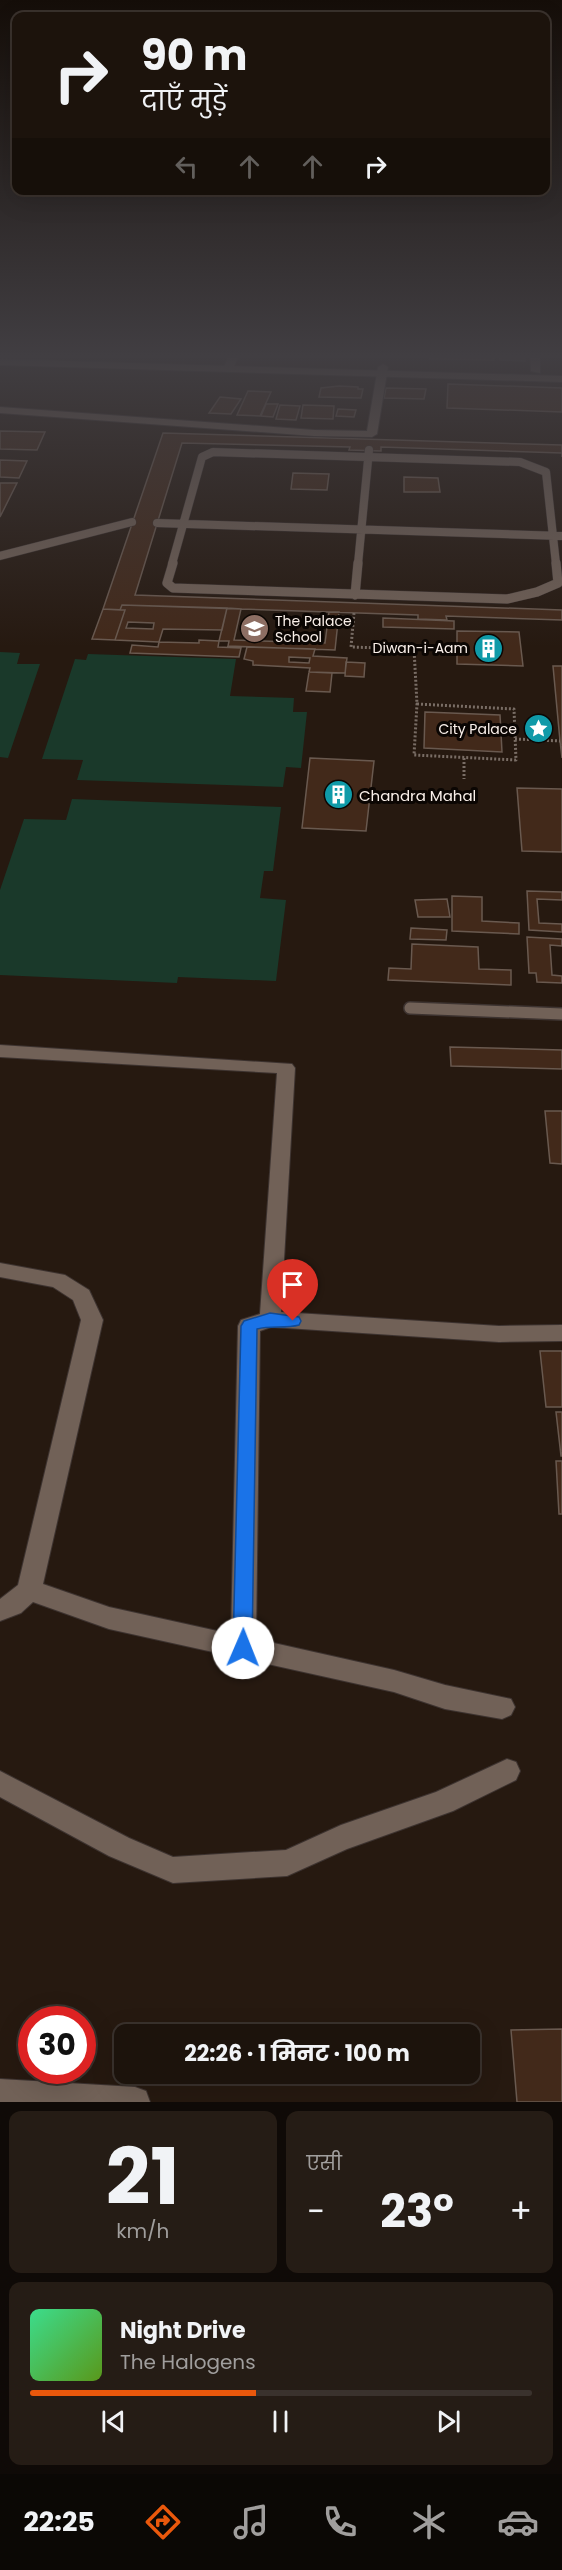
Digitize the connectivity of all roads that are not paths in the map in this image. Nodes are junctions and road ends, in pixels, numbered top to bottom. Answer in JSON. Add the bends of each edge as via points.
{"nodes":[{"id":1,"x":369,"y":453,"type":"junction"},
{"id":2,"x":132,"y":522,"type":"dead end"},
{"id":3,"x":157,"y":523,"type":"dead end"},
{"id":4,"x":185,"y":524,"type":"junction"},
{"id":5,"x":361,"y":530,"type":"junction"},
{"id":6,"x":557,"y":536,"type":"edge"},
{"id":7,"x":0,"y":556,"type":"edge"},
{"id":8,"x":355,"y":596,"type":"junction"},
{"id":9,"x":410,"y":1008,"type":"dead end"},
{"id":10,"x":562,"y":1014,"type":"edge"},
{"id":11,"x":0,"y":1052,"type":"edge"},
{"id":12,"x":0,"y":1270,"type":"edge"},
{"id":13,"x":270,"y":1319,"type":"junction"},
{"id":14,"x":562,"y":1334,"type":"edge"},
{"id":15,"x":29,"y":1590,"type":"junction"},
{"id":16,"x":0,"y":1610,"type":"edge"},
{"id":17,"x":243,"y":1648,"type":"junction"},
{"id":18,"x":502,"y":1707,"type":"dead end"},
{"id":19,"x":507,"y":1771,"type":"dead end"},
{"id":20,"x":0,"y":1783,"type":"edge"},
{"id":21,"x":0,"y":2094,"type":"edge"},
{"id":22,"x":135,"y":2102,"type":"edge"}],
"edges":[{"from":1,"to":4,"type":"lane","via":[[206,453]]},
{"from":1,"to":5,"type":"lane"},
{"from":1,"to":6,"type":"lane","via":[[535,466],[546,472]]},
{"from":2,"to":7,"type":"lane"},
{"from":3,"to":4,"type":"lane"},
{"from":4,"to":5,"type":"lane"},
{"from":4,"to":8,"type":"lane","via":[[167,583],[172,588]]},
{"from":5,"to":6,"type":"lane"},
{"from":5,"to":8,"type":"lane"},
{"from":6,"to":8,"type":"lane","via":[[558,583],[537,592],[507,598]]},
{"from":9,"to":10,"type":"lane"},
{"from":11,"to":13,"type":"street","via":[[286,1068]]},
{"from":12,"to":15,"type":"street","via":[[58,1280],[82,1295],[92,1320]]},
{"from":13,"to":14,"type":"street","via":[[499,1334]]},
{"from":13,"to":17,"type":"street","via":[[249,1326]]},
{"from":15,"to":16,"type":"street","via":[[12,1606]]},
{"from":15,"to":17,"type":"street","via":[[109,1618]]},
{"from":17,"to":18,"type":"street"},
{"from":19,"to":20,"type":"street","via":[[443,1802],[341,1838],[287,1863],[173,1870],[119,1847]]},
{"from":21,"to":22,"type":"street"}]}
